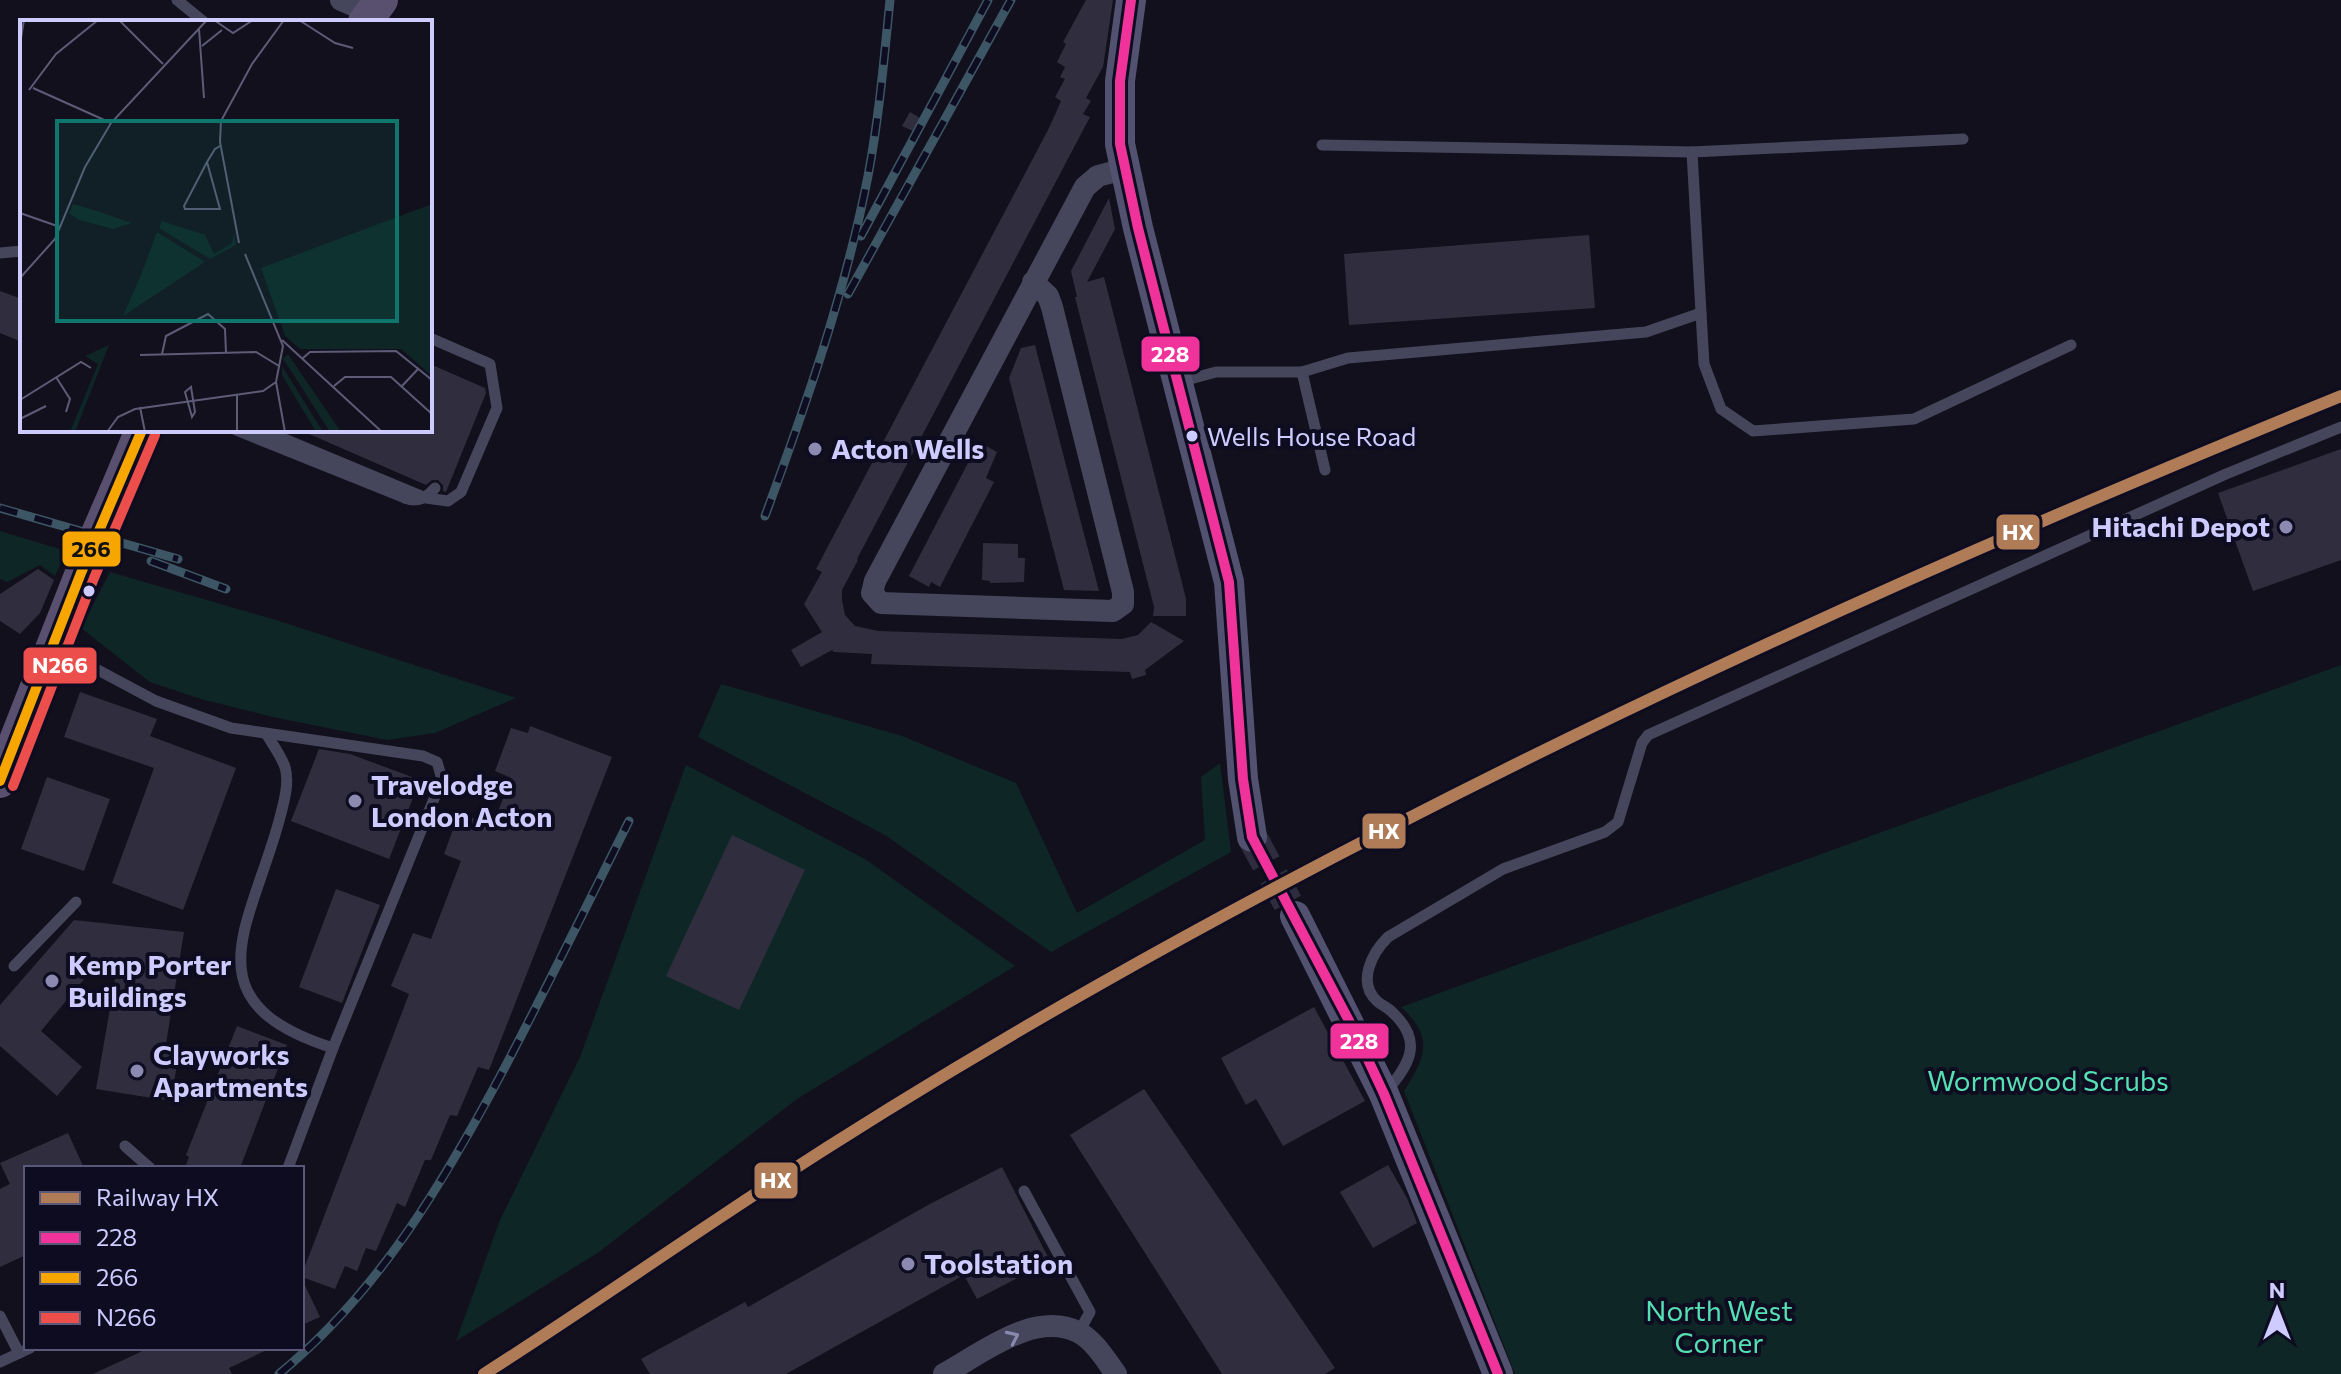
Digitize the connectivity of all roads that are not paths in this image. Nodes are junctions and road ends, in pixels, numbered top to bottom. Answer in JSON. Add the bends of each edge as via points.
{"nodes":[{"id":1,"x":177,"y":0,"type":"edge"},
{"id":2,"x":1131,"y":0,"type":"edge"},
{"id":3,"x":202,"y":20,"type":"edge"},
{"id":4,"x":1963,"y":139,"type":"dead end"},
{"id":5,"x":1322,"y":145,"type":"dead end"},
{"id":6,"x":1692,"y":152,"type":"junction"},
{"id":7,"x":1124,"y":169,"type":"junction"},
{"id":8,"x":20,"y":251,"type":"edge"},
{"id":9,"x":0,"y":253,"type":"edge"},
{"id":10,"x":1033,"y":282,"type":"junction"},
{"id":11,"x":1701,"y":313,"type":"junction"},
{"id":12,"x":432,"y":339,"type":"edge"},
{"id":13,"x":2071,"y":345,"type":"dead end"},
{"id":14,"x":1302,"y":372,"type":"junction"},
{"id":15,"x":1178,"y":382,"type":"junction"},
{"id":16,"x":2341,"y":427,"type":"edge"},
{"id":17,"x":141,"y":432,"type":"edge"},
{"id":18,"x":241,"y":432,"type":"edge"},
{"id":19,"x":268,"y":432,"type":"edge"},
{"id":20,"x":1325,"y":470,"type":"dead end"},
{"id":21,"x":431,"y":493,"type":"junction"},
{"id":22,"x":54,"y":647,"type":"junction"},
{"id":23,"x":10,"y":727,"type":"edge"},
{"id":24,"x":267,"y":735,"type":"junction"},
{"id":25,"x":0,"y":781,"type":"edge"},
{"id":26,"x":1252,"y":837,"type":"tunnel mouth"},
{"id":27,"x":76,"y":902,"type":"dead end"},
{"id":28,"x":1295,"y":916,"type":"tunnel mouth"},
{"id":29,"x":14,"y":966,"type":"dead end"},
{"id":30,"x":333,"y":1048,"type":"junction"},
{"id":31,"x":1384,"y":1094,"type":"junction"},
{"id":32,"x":125,"y":1146,"type":"dead end"},
{"id":33,"x":148,"y":1166,"type":"edge"},
{"id":34,"x":289,"y":1166,"type":"edge"},
{"id":35,"x":1024,"y":1191,"type":"dead end"},
{"id":36,"x":0,"y":1316,"type":"edge"},
{"id":37,"x":1079,"y":1332,"type":"junction"},
{"id":38,"x":24,"y":1349,"type":"edge"},
{"id":39,"x":25,"y":1350,"type":"edge"},
{"id":40,"x":0,"y":1362,"type":"edge"},
{"id":41,"x":944,"y":1374,"type":"edge"},
{"id":42,"x":1116,"y":1374,"type":"edge"},
{"id":43,"x":1498,"y":1374,"type":"edge"}],
"edges":[{"from":1,"to":3,"type":"lane"},
{"from":2,"to":7,"type":"street","via":[[1118,118]]},
{"from":4,"to":6,"type":"lane"},
{"from":5,"to":6,"type":"lane"},
{"from":6,"to":11,"type":"lane"},
{"from":7,"to":10,"type":"street","via":[[1090,180]]},
{"from":7,"to":15,"type":"street"},
{"from":8,"to":9,"type":"lane"},
{"from":10,"to":10,"type":"street","via":[[875,581],[872,593],[881,603],[1113,611],[1123,604],[1052,307]]},
{"from":11,"to":13,"type":"lane","via":[[1704,364],[1721,409],[1753,431],[1914,419]]},
{"from":11,"to":14,"type":"lane","via":[[1646,332],[1348,358]]},
{"from":12,"to":21,"type":"lane","via":[[490,364],[497,408],[461,492],[448,501]]},
{"from":14,"to":15,"type":"lane","via":[[1216,372]]},
{"from":14,"to":20,"type":"lane"},
{"from":15,"to":26,"type":"street","via":[[1229,582]]},
{"from":16,"to":31,"type":"lane","via":[[1648,735],[1618,822],[1605,832],[1503,869],[1376,949],[1369,990],[1406,1027],[1411,1051],[1402,1074]]},
{"from":17,"to":22,"type":"main road","bridge":true},
{"from":18,"to":21,"type":"lane","bridge":true,"via":[[413,501]]},
{"from":19,"to":21,"type":"lane"},
{"from":22,"to":23,"type":"main road"},
{"from":22,"to":24,"type":"lane","via":[[156,701]]},
{"from":23,"to":25,"type":"main road"},
{"from":24,"to":30,"type":"lane","via":[[286,769],[285,797],[244,930],[239,965],[260,1012],[299,1037]]},
{"from":24,"to":30,"type":"lane","via":[[423,756],[437,762],[442,779]]},
{"from":27,"to":29,"type":"lane"},
{"from":28,"to":31,"type":"street"},
{"from":30,"to":34,"type":"lane"},
{"from":31,"to":43,"type":"street"},
{"from":32,"to":33,"type":"lane"},
{"from":35,"to":37,"type":"lane","via":[[1090,1312]]},
{"from":36,"to":38,"type":"lane"},
{"from":41,"to":37,"type":"street","one_way":true,"via":[[1038,1326]]},
{"from":37,"to":42,"type":"street"},
{"from":39,"to":40,"type":"lane"}]}
